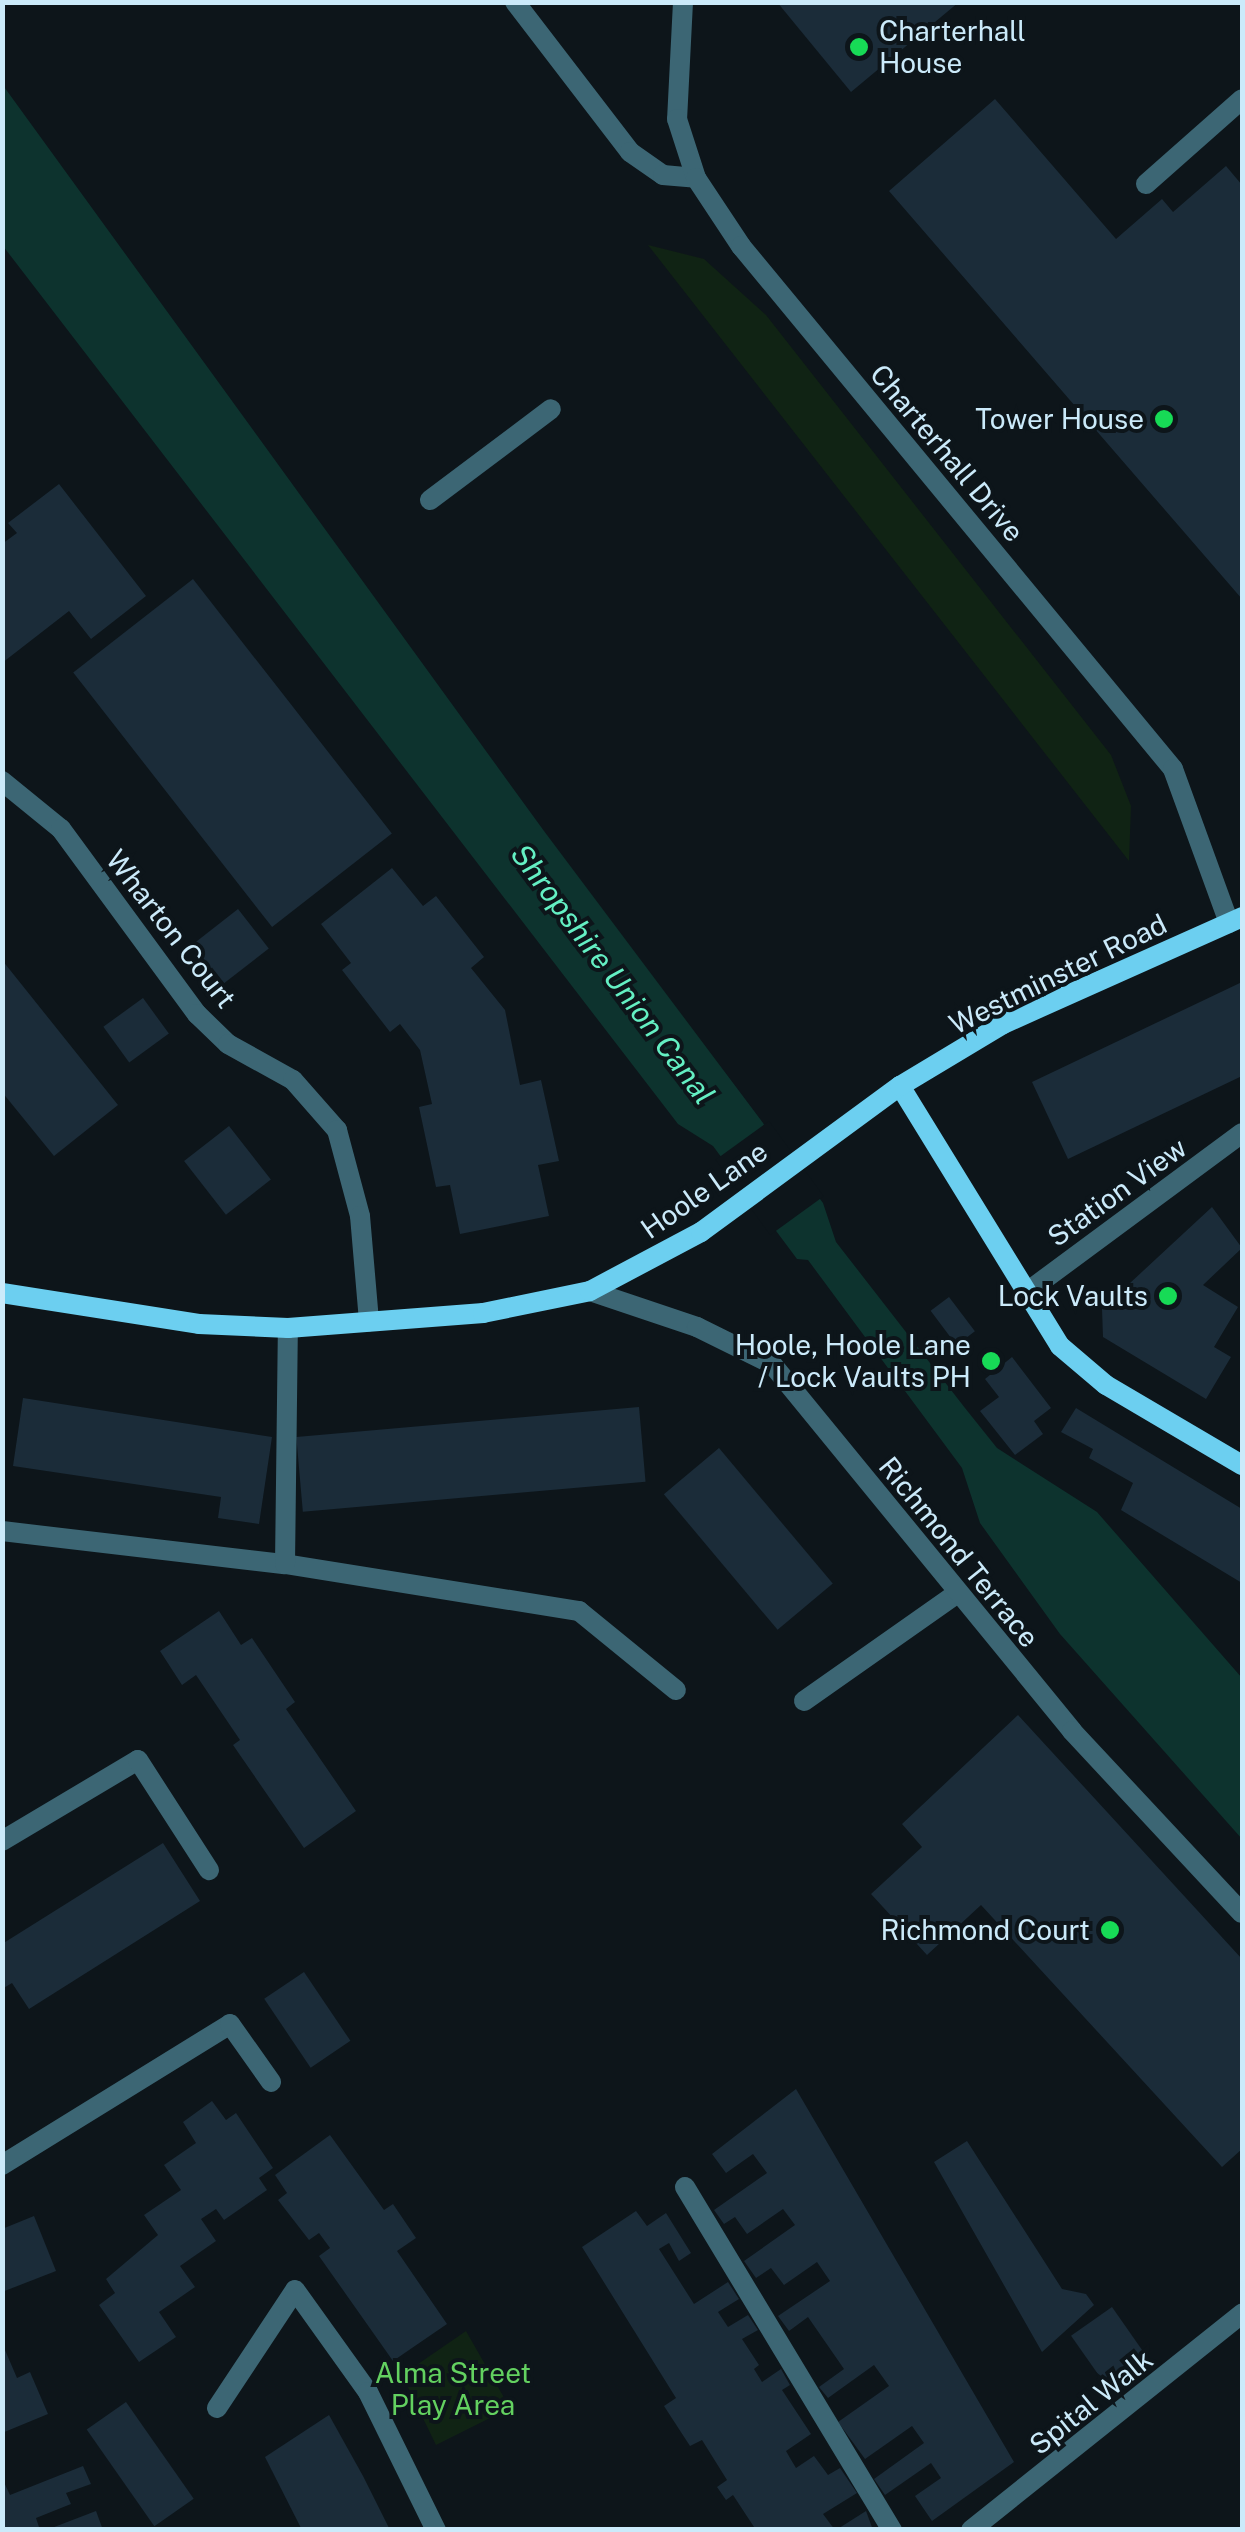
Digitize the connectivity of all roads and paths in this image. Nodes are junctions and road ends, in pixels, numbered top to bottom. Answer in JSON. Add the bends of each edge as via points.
{"nodes":[{"id":1,"x":515,"y":2,"type":"edge"},
{"id":2,"x":683,"y":2,"type":"edge"},
{"id":3,"x":1242,"y":99,"type":"edge"},
{"id":4,"x":696,"y":178,"type":"junction"},
{"id":5,"x":1146,"y":184,"type":"dead end"},
{"id":6,"x":551,"y":409,"type":"dead end"},
{"id":7,"x":430,"y":500,"type":"dead end"},
{"id":8,"x":2,"y":781,"type":"edge"},
{"id":9,"x":1236,"y":920,"type":"edge"},
{"id":10,"x":900,"y":1086,"type":"junction"},
{"id":11,"x":1242,"y":1133,"type":"edge"},
{"id":12,"x":590,"y":1290,"type":"junction"},
{"id":13,"x":2,"y":1292,"type":"edge"},
{"id":14,"x":1023,"y":1295,"type":"junction"},
{"id":15,"x":369,"y":1322,"type":"junction"},
{"id":16,"x":288,"y":1328,"type":"junction"},
{"id":17,"x":1242,"y":1465,"type":"edge"},
{"id":18,"x":2,"y":1531,"type":"edge"},
{"id":19,"x":286,"y":1564,"type":"junction"},
{"id":20,"x":956,"y":1594,"type":"junction"},
{"id":21,"x":676,"y":1690,"type":"dead end"},
{"id":22,"x":804,"y":1700,"type":"dead end"},
{"id":23,"x":2,"y":1841,"type":"edge"},
{"id":24,"x":208,"y":1870,"type":"dead end"},
{"id":25,"x":1242,"y":1914,"type":"edge"},
{"id":26,"x":272,"y":2082,"type":"dead end"},
{"id":27,"x":2,"y":2166,"type":"edge"},
{"id":28,"x":684,"y":2187,"type":"dead end"},
{"id":29,"x":1242,"y":2314,"type":"edge"},
{"id":30,"x":217,"y":2408,"type":"dead end"},
{"id":31,"x":436,"y":2530,"type":"edge"},
{"id":32,"x":892,"y":2530,"type":"edge"},
{"id":33,"x":971,"y":2530,"type":"edge"}],
"edges":[{"from":1,"to":4,"type":"street","via":[[630,152],[663,175]]},
{"from":2,"to":4,"type":"street","name":"Charterhall Drive","via":[[676,120]]},
{"from":3,"to":5,"type":"street"},
{"from":4,"to":9,"type":"street","name":"Charterhall Drive","via":[[741,246],[1173,769]]},
{"from":6,"to":7,"type":"street"},
{"from":8,"to":15,"type":"street","name":"Wharton Court","via":[[60,829],[197,1014],[228,1044],[293,1080],[337,1130],[360,1216]]},
{"from":9,"to":10,"type":"street","name":"Westminster Road","via":[[1003,1024]]},
{"from":10,"to":12,"type":"street","name":"Hoole Lane","via":[[715,1222]]},
{"from":10,"to":14,"type":"street"},
{"from":11,"to":14,"type":"street","name":"Station View"},
{"from":12,"to":15,"type":"street","name":"Hoole Lane","via":[[499,1310]]},
{"from":12,"to":20,"type":"street","name":"Richmond Terrace","via":[[697,1327],[772,1364]]},
{"from":13,"to":16,"type":"street","name":"Hoole Lane","via":[[198,1324]]},
{"from":14,"to":17,"type":"street","via":[[1060,1346],[1106,1385]]},
{"from":15,"to":16,"type":"street","name":"Hoole Lane"},
{"from":16,"to":19,"type":"street"},
{"from":18,"to":19,"type":"street"},
{"from":19,"to":21,"type":"street","via":[[579,1611]]},
{"from":20,"to":22,"type":"street"},
{"from":20,"to":25,"type":"street","name":"Richmond Terrace"},
{"from":23,"to":24,"type":"street","via":[[138,1760]]},
{"from":26,"to":27,"type":"street","via":[[230,2024]]},
{"from":28,"to":32,"type":"street"},
{"from":29,"to":33,"type":"street","name":"Spital Walk"},
{"from":30,"to":31,"type":"street","via":[[295,2290],[368,2392]]}]}
